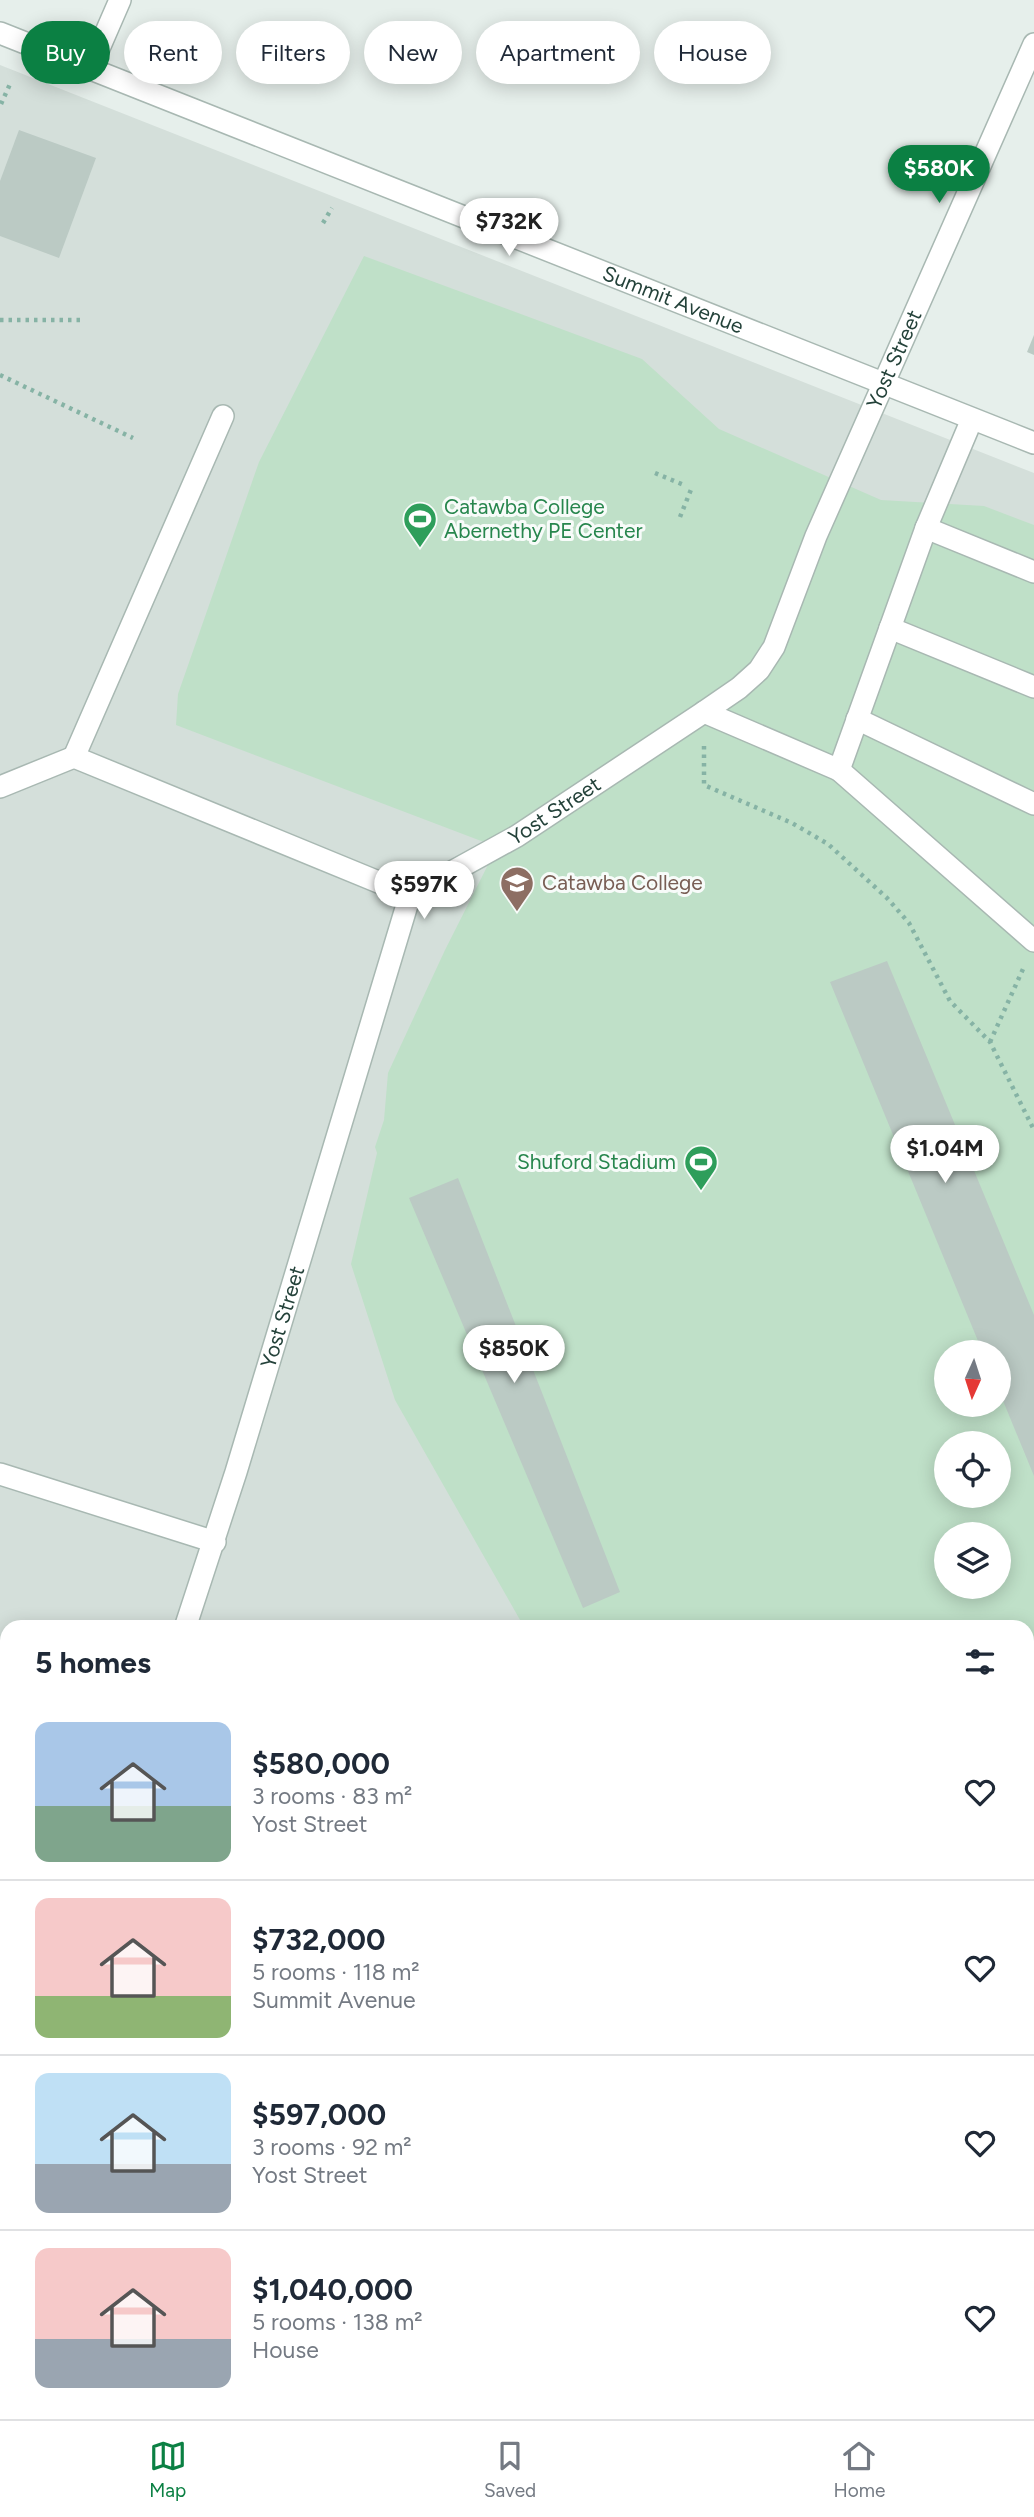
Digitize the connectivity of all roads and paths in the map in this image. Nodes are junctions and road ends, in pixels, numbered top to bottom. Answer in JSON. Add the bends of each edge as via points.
{"nodes":[{"id":1,"x":120,"y":0,"type":"edge"},
{"id":2,"x":110,"y":23,"type":"edge"},
{"id":3,"x":0,"y":33,"type":"edge"},
{"id":4,"x":21,"y":41,"type":"edge"},
{"id":5,"x":1034,"y":44,"type":"edge"},
{"id":6,"x":110,"y":77,"type":"edge"},
{"id":7,"x":10,"y":84,"type":"dead end"},
{"id":8,"x":1,"y":104,"type":"edge"},
{"id":9,"x":332,"y":208,"type":"dead end"},
{"id":10,"x":323,"y":222,"type":"dead end"},
{"id":11,"x":0,"y":320,"type":"edge"},
{"id":12,"x":80,"y":320,"type":"dead end"},
{"id":13,"x":0,"y":375,"type":"edge"},
{"id":14,"x":883,"y":384,"type":"junction"},
{"id":15,"x":223,"y":416,"type":"dead end"},
{"id":16,"x":972,"y":419,"type":"junction"},
{"id":17,"x":133,"y":438,"type":"dead end"},
{"id":18,"x":1034,"y":443,"type":"edge"},
{"id":19,"x":654,"y":473,"type":"dead end"},
{"id":20,"x":684,"y":485,"type":"dead end"},
{"id":21,"x":692,"y":487,"type":"dead end"},
{"id":22,"x":680,"y":517,"type":"dead end"},
{"id":23,"x":926,"y":528,"type":"junction"},
{"id":24,"x":1034,"y":572,"type":"edge"},
{"id":25,"x":890,"y":628,"type":"junction"},
{"id":26,"x":1034,"y":687,"type":"edge"},
{"id":27,"x":704,"y":712,"type":"junction"},
{"id":28,"x":857,"y":719,"type":"junction"},
{"id":29,"x":74,"y":757,"type":"junction"},
{"id":30,"x":839,"y":770,"type":"junction"},
{"id":31,"x":0,"y":787,"type":"edge"},
{"id":32,"x":1034,"y":804,"type":"edge"},
{"id":33,"x":410,"y":895,"type":"junction"},
{"id":34,"x":1031,"y":949,"type":"edge"},
{"id":35,"x":990,"y":1041,"type":"junction"},
{"id":36,"x":1034,"y":1130,"type":"edge"},
{"id":37,"x":0,"y":1474,"type":"edge"},
{"id":38,"x":215,"y":1542,"type":"junction"},
{"id":39,"x":188,"y":1620,"type":"edge"}],
"edges":[{"from":1,"to":2,"type":"street"},
{"from":3,"to":4,"type":"street","name":"Summit Avenue"},
{"from":5,"to":14,"type":"street","name":"Yost Street"},
{"from":6,"to":14,"type":"street","name":"Summit Avenue"},
{"from":7,"to":8,"type":"path"},
{"from":9,"to":10,"type":"path"},
{"from":11,"to":12,"type":"path"},
{"from":13,"to":17,"type":"path"},
{"from":14,"to":16,"type":"street","name":"Summit Avenue"},
{"from":14,"to":27,"type":"street","name":"Yost Street","via":[[816,536],[774,647],[759,670]]},
{"from":15,"to":29,"type":"street"},
{"from":16,"to":18,"type":"street","name":"Summit Avenue"},
{"from":16,"to":23,"type":"street"},
{"from":19,"to":20,"type":"path"},
{"from":21,"to":22,"type":"path"},
{"from":23,"to":24,"type":"street"},
{"from":23,"to":25,"type":"street"},
{"from":25,"to":26,"type":"street"},
{"from":25,"to":28,"type":"street"},
{"from":27,"to":30,"type":"street"},
{"from":27,"to":33,"type":"street","name":"Yost Street","via":[[517,836]]},
{"from":27,"to":35,"type":"path","via":[[704,785],[792,823],[828,844],[856,869],[909,923],[950,1002]]},
{"from":28,"to":30,"type":"street"},
{"from":28,"to":32,"type":"street"},
{"from":29,"to":31,"type":"street"},
{"from":29,"to":33,"type":"street"},
{"from":30,"to":34,"type":"street"},
{"from":33,"to":38,"type":"street","name":"Yost Street"},
{"from":34,"to":35,"type":"path"},
{"from":35,"to":36,"type":"path"},
{"from":37,"to":38,"type":"street"},
{"from":38,"to":39,"type":"street","name":"Yost Street"}]}
